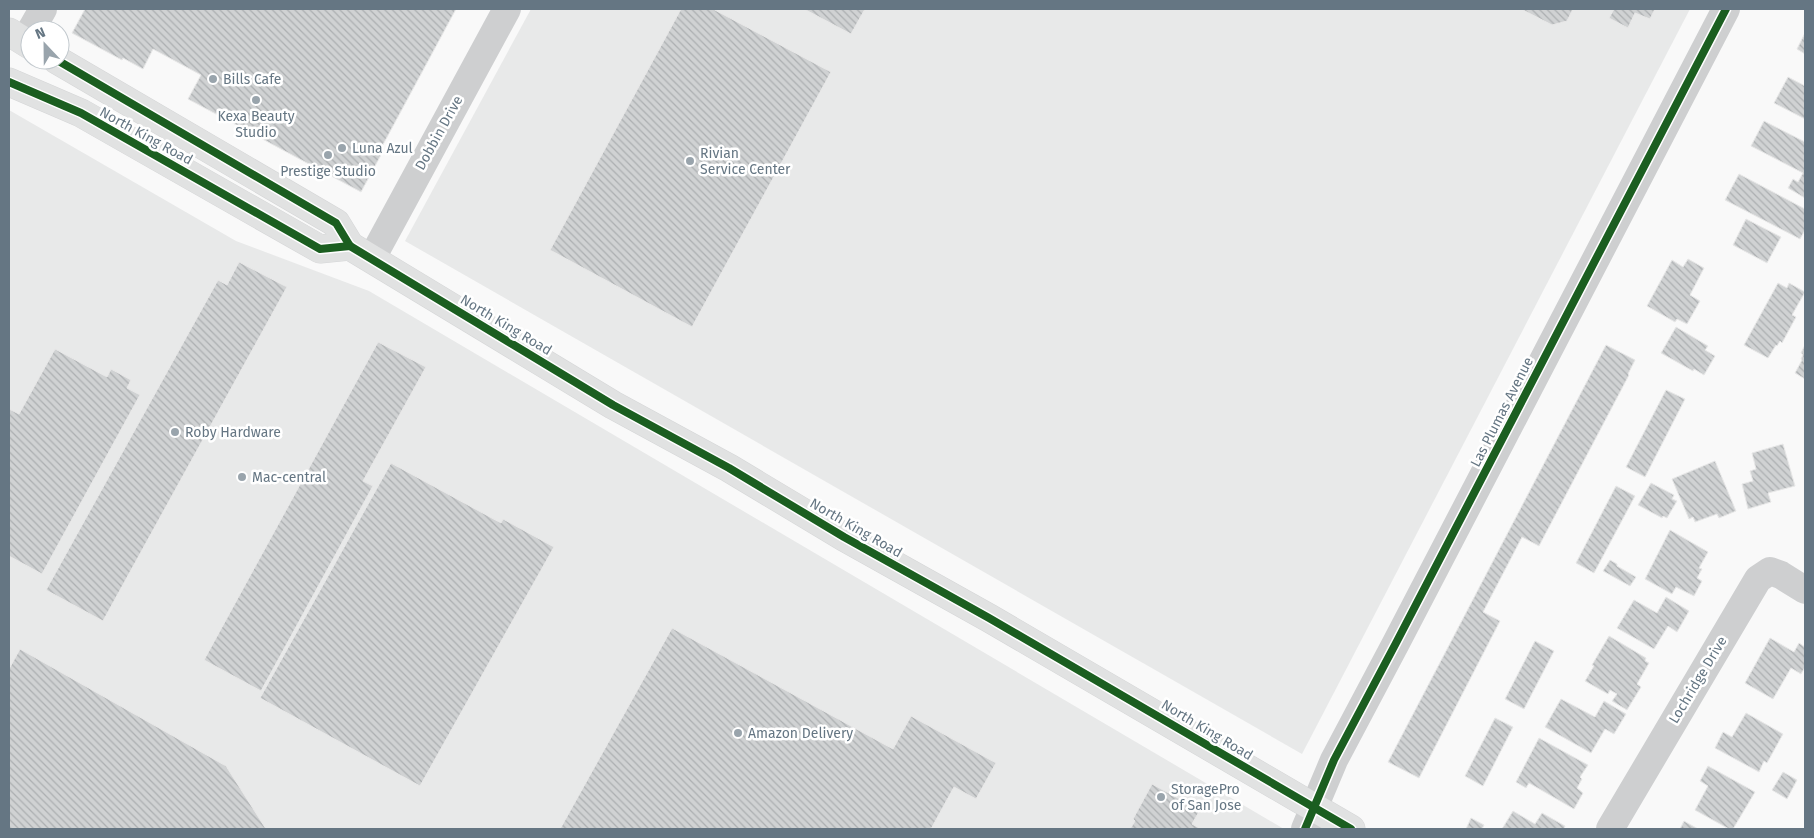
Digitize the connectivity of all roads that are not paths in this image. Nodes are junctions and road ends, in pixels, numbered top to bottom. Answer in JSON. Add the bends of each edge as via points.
{"nodes":[{"id":1,"x":43,"y":9,"type":"edge"},
{"id":2,"x":507,"y":9,"type":"edge"},
{"id":3,"x":1726,"y":9,"type":"edge"},
{"id":4,"x":36,"y":20,"type":"edge"},
{"id":5,"x":70,"y":68,"type":"edge"},
{"id":6,"x":9,"y":82,"type":"edge"},
{"id":7,"x":361,"y":252,"type":"junction"},
{"id":8,"x":1805,"y":590,"type":"edge"},
{"id":9,"x":1309,"y":819,"type":"edge"},
{"id":10,"x":1351,"y":829,"type":"edge"},
{"id":11,"x":1610,"y":829,"type":"edge"}],
"edges":[{"from":1,"to":4,"type":"street"},
{"from":2,"to":7,"type":"street","name":"Dobbin Drive"},
{"from":3,"to":9,"type":"street","name":"Las Plumas Avenue","via":[[1334,760]]},
{"from":5,"to":7,"type":"main road","name":"North King Road","via":[[336,223]]},
{"from":6,"to":7,"type":"main road","name":"North King Road","via":[[81,113],[320,248]]},
{"from":7,"to":9,"type":"main road","name":"North King Road","via":[[613,405],[997,623]]},
{"from":8,"to":11,"type":"street","name":"Lochridge Drive","via":[[1770,571],[1758,578]]},
{"from":9,"to":10,"type":"main road","name":"North King Road"}]}
